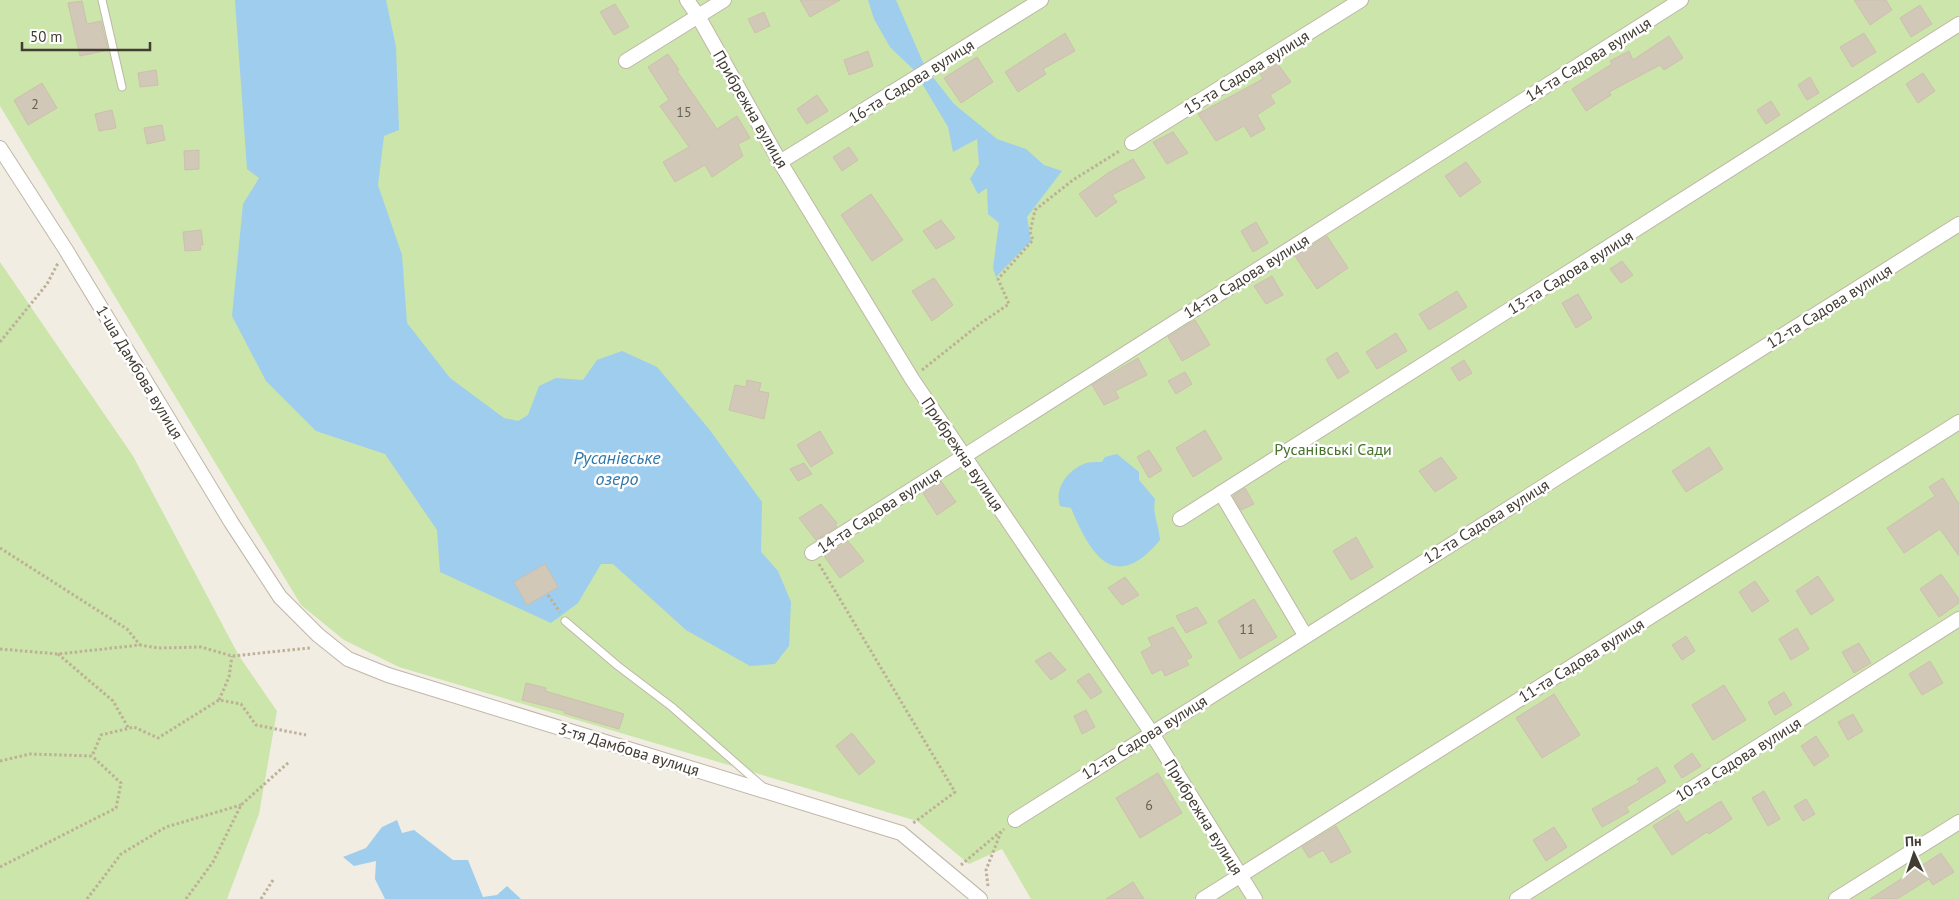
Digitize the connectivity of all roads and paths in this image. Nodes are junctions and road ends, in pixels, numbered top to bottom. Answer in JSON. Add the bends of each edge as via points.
{"nodes":[{"id":1,"x":102,"y":0,"type":"edge"},
{"id":2,"x":687,"y":0,"type":"edge"},
{"id":3,"x":724,"y":0,"type":"edge"},
{"id":4,"x":1041,"y":0,"type":"edge"},
{"id":5,"x":1361,"y":0,"type":"edge"},
{"id":6,"x":1681,"y":0,"type":"edge"},
{"id":7,"x":698,"y":16,"type":"junction"},
{"id":8,"x":1959,"y":24,"type":"edge"},
{"id":9,"x":626,"y":61,"type":"dead end"},
{"id":10,"x":122,"y":87,"type":"dead end"},
{"id":11,"x":1132,"y":144,"type":"joint"},
{"id":12,"x":0,"y":148,"type":"edge"},
{"id":13,"x":780,"y":162,"type":"junction"},
{"id":14,"x":1959,"y":224,"type":"edge"},
{"id":15,"x":66,"y":250,"type":"junction"},
{"id":16,"x":0,"y":342,"type":"edge"},
{"id":17,"x":912,"y":379,"type":"junction"},
{"id":18,"x":1959,"y":422,"type":"edge"},
{"id":19,"x":963,"y":456,"type":"junction"},
{"id":20,"x":1221,"y":493,"type":"junction"},
{"id":21,"x":1180,"y":519,"type":"dead end"},
{"id":22,"x":0,"y":548,"type":"edge"},
{"id":23,"x":812,"y":553,"type":"joint"},
{"id":24,"x":548,"y":595,"type":"dead end"},
{"id":25,"x":280,"y":597,"type":"joint"},
{"id":26,"x":1959,"y":619,"type":"edge"},
{"id":27,"x":566,"y":621,"type":"joint"},
{"id":28,"x":1305,"y":635,"type":"junction"},
{"id":29,"x":140,"y":644,"type":"junction"},
{"id":30,"x":331,"y":645,"type":"junction"},
{"id":31,"x":0,"y":649,"type":"edge"},
{"id":32,"x":58,"y":654,"type":"junction"},
{"id":33,"x":232,"y":656,"type":"junction"},
{"id":34,"x":219,"y":700,"type":"junction"},
{"id":35,"x":129,"y":729,"type":"junction"},
{"id":36,"x":1151,"y":732,"type":"junction"},
{"id":37,"x":306,"y":735,"type":"dead end"},
{"id":38,"x":92,"y":756,"type":"junction"},
{"id":39,"x":0,"y":761,"type":"edge"},
{"id":40,"x":289,"y":762,"type":"dead end"},
{"id":41,"x":768,"y":792,"type":"junction"},
{"id":42,"x":241,"y":805,"type":"junction"},
{"id":43,"x":1014,"y":820,"type":"joint"},
{"id":44,"x":1959,"y":822,"type":"edge"},
{"id":45,"x":1001,"y":832,"type":"junction"},
{"id":46,"x":901,"y":833,"type":"junction"},
{"id":47,"x":0,"y":867,"type":"edge"},
{"id":48,"x":951,"y":874,"type":"junction"},
{"id":49,"x":1240,"y":875,"type":"junction"},
{"id":50,"x":272,"y":880,"type":"dead end"},
{"id":51,"x":984,"y":894,"type":"edge"},
{"id":52,"x":87,"y":899,"type":"edge"},
{"id":53,"x":186,"y":899,"type":"edge"},
{"id":54,"x":261,"y":899,"type":"edge"},
{"id":55,"x":1203,"y":899,"type":"edge"},
{"id":56,"x":1254,"y":899,"type":"edge"},
{"id":57,"x":1517,"y":899,"type":"edge"},
{"id":58,"x":1836,"y":899,"type":"edge"}],
"edges":[{"from":1,"to":10,"type":"lane"},
{"from":2,"to":7,"type":"street","name":"Прибрежна вулиця"},
{"from":3,"to":7,"type":"street"},
{"from":4,"to":13,"type":"street","name":"16-та Садова вулиця"},
{"from":5,"to":11,"type":"street","name":"15-та Садова вулиця"},
{"from":6,"to":19,"type":"street","name":"14-та Садова вулиця"},
{"from":7,"to":9,"type":"street"},
{"from":7,"to":13,"type":"street","name":"Прибрежна вулиця"},
{"from":8,"to":20,"type":"street","name":"13-та Садова вулиця"},
{"from":11,"to":17,"type":"path","via":[[1073,180],[1035,210],[1030,232],[1033,240],[998,279],[1009,304]]},
{"from":12,"to":15,"type":"street","name":"1-ша Дамбова вулиця"},
{"from":13,"to":17,"type":"street","name":"Прибрежна вулиця"},
{"from":14,"to":28,"type":"street","name":"12-та Садова вулиця"},
{"from":15,"to":16,"type":"path","via":[[47,284]]},
{"from":15,"to":25,"type":"street","name":"1-ша Дамбова вулиця"},
{"from":17,"to":19,"type":"street","name":"Прибрежна вулиця"},
{"from":18,"to":49,"type":"street","name":"11-та Садова вулиця"},
{"from":19,"to":23,"type":"street","name":"14-та Садова вулиця"},
{"from":19,"to":36,"type":"street","name":"Прибрежна вулиця"},
{"from":20,"to":21,"type":"street","name":"13-та Садова вулиця"},
{"from":20,"to":28,"type":"street"},
{"from":22,"to":29,"type":"path","via":[[127,630]]},
{"from":23,"to":46,"type":"path","via":[[955,792]]},
{"from":24,"to":27,"type":"path"},
{"from":25,"to":30,"type":"street","name":"3-тя Дамбова вулиця"},
{"from":26,"to":57,"type":"street","name":"10-та Садова вулиця"},
{"from":27,"to":41,"type":"lane","via":[[618,666],[672,706]]},
{"from":28,"to":36,"type":"street","name":"12-та Садова вулиця"},
{"from":29,"to":32,"type":"path"},
{"from":29,"to":33,"type":"path","via":[[158,648],[201,647]]},
{"from":30,"to":33,"type":"path"},
{"from":30,"to":41,"type":"street","name":"3-тя Дамбова вулиця","via":[[348,659],[388,675]]},
{"from":31,"to":32,"type":"path"},
{"from":32,"to":35,"type":"path","via":[[113,701]]},
{"from":33,"to":34,"type":"path","via":[[229,677]]},
{"from":34,"to":35,"type":"path","via":[[158,738],[134,727]]},
{"from":34,"to":37,"type":"path","via":[[241,704],[256,726]]},
{"from":35,"to":38,"type":"path","via":[[101,735]]},
{"from":36,"to":43,"type":"street","name":"12-та Садова вулиця"},
{"from":36,"to":49,"type":"street","name":"Прибрежна вулиця"},
{"from":38,"to":39,"type":"path","via":[[30,754]]},
{"from":38,"to":47,"type":"path","via":[[121,783],[116,808]]},
{"from":40,"to":42,"type":"path"},
{"from":41,"to":46,"type":"street","name":"3-тя Дамбова вулиця"},
{"from":42,"to":52,"type":"path","via":[[166,827],[121,854]]},
{"from":42,"to":53,"type":"path","via":[[213,862]]},
{"from":43,"to":45,"type":"path"},
{"from":44,"to":58,"type":"street"},
{"from":45,"to":48,"type":"path"},
{"from":45,"to":51,"type":"path","via":[[986,870]]},
{"from":46,"to":48,"type":"street","name":"3-тя Дамбова вулиця"},
{"from":48,"to":51,"type":"street","name":"3-тя Дамбова вулиця"},
{"from":49,"to":55,"type":"street","name":"11-та Садова вулиця"},
{"from":49,"to":56,"type":"street","name":"Прибрежна вулиця"},
{"from":50,"to":54,"type":"path"}]}
